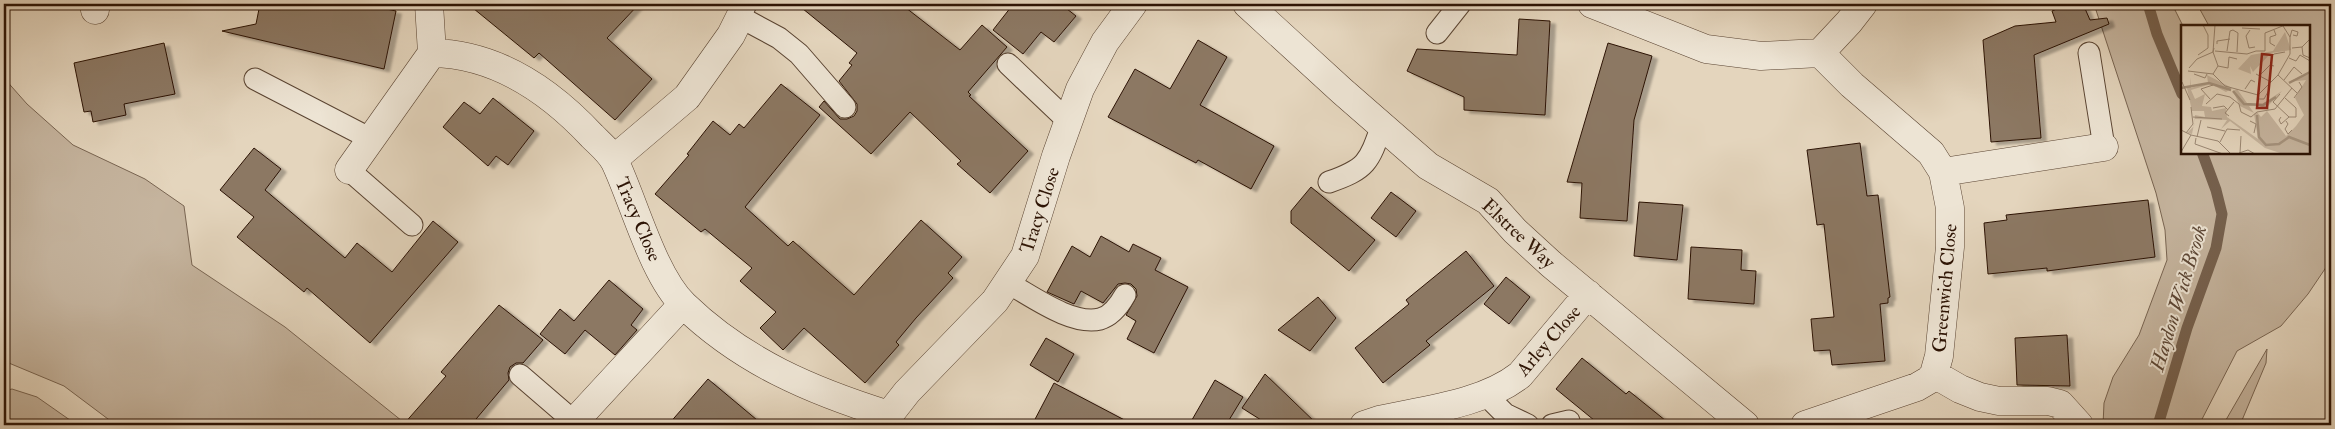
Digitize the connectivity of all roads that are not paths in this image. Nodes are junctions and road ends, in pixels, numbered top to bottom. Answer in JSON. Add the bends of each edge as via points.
{"nodes":[{"id":1,"x":429,"y":4,"type":"edge"},
{"id":2,"x":1133,"y":4,"type":"edge"},
{"id":3,"x":1247,"y":4,"type":"edge"},
{"id":4,"x":1460,"y":4,"type":"edge"},
{"id":5,"x":1592,"y":4,"type":"edge"},
{"id":6,"x":1863,"y":4,"type":"edge"},
{"id":7,"x":743,"y":10,"type":"edge"},
{"id":8,"x":1437,"y":33,"type":"dead end"},
{"id":9,"x":432,"y":53,"type":"junction"},
{"id":10,"x":1820,"y":53,"type":"junction"},
{"id":11,"x":2089,"y":53,"type":"dead end"},
{"id":12,"x":1008,"y":64,"type":"dead end"},
{"id":13,"x":255,"y":79,"type":"dead end"},
{"id":14,"x":845,"y":107,"type":"dead end"},
{"id":15,"x":1068,"y":122,"type":"junction"},
{"id":16,"x":1382,"y":125,"type":"junction"},
{"id":17,"x":371,"y":139,"type":"junction"},
{"id":18,"x":2104,"y":147,"type":"joint"},
{"id":19,"x":614,"y":159,"type":"junction"},
{"id":20,"x":349,"y":170,"type":"joint"},
{"id":21,"x":1943,"y":172,"type":"junction"},
{"id":22,"x":1329,"y":182,"type":"dead end"},
{"id":23,"x":412,"y":225,"type":"dead end"},
{"id":24,"x":1008,"y":283,"type":"junction"},
{"id":25,"x":1588,"y":294,"type":"junction"},
{"id":26,"x":1125,"y":295,"type":"dead end"},
{"id":27,"x":683,"y":304,"type":"junction"},
{"id":28,"x":1934,"y":374,"type":"junction"},
{"id":29,"x":520,"y":375,"type":"dead end"},
{"id":30,"x":1486,"y":395,"type":"junction"},
{"id":31,"x":888,"y":420,"type":"edge"},
{"id":32,"x":576,"y":424,"type":"edge"},
{"id":33,"x":1364,"y":425,"type":"edge"},
{"id":34,"x":1528,"y":425,"type":"edge"},
{"id":35,"x":1745,"y":425,"type":"edge"},
{"id":36,"x":1805,"y":425,"type":"edge"},
{"id":37,"x":2079,"y":425,"type":"edge"}],
"edges":[{"from":1,"to":9,"type":"street"},
{"from":2,"to":15,"type":"street","name":"Tracy Close","via":[[1100,51],[1080,89]]},
{"from":3,"to":16,"type":"street","name":"Elstree Way"},
{"from":4,"to":8,"type":"lane"},
{"from":5,"to":10,"type":"street","via":[[1706,49],[1761,56]]},
{"from":6,"to":10,"type":"street"},
{"from":7,"to":14,"type":"lane","via":[[799,54]]},
{"from":7,"to":19,"type":"street","name":"Tracy Close","via":[[731,35],[687,97]]},
{"from":9,"to":17,"type":"street"},
{"from":9,"to":19,"type":"street","name":"Tracy Close","via":[[476,58],[522,78],[571,113]]},
{"from":10,"to":21,"type":"street","name":"Greenwich Close","via":[[1931,153]]},
{"from":11,"to":18,"type":"lane"},
{"from":12,"to":15,"type":"lane"},
{"from":13,"to":17,"type":"lane"},
{"from":15,"to":24,"type":"street","name":"Tracy Close","via":[[1025,256]]},
{"from":16,"to":22,"type":"lane","via":[[1371,156],[1362,166],[1349,176]]},
{"from":16,"to":25,"type":"street","name":"Elstree Way","via":[[1428,166],[1488,201],[1515,231]]},
{"from":17,"to":20,"type":"street"},
{"from":18,"to":21,"type":"street"},
{"from":19,"to":27,"type":"street","name":"Tracy Close","via":[[664,276]]},
{"from":20,"to":23,"type":"lane"},
{"from":21,"to":28,"type":"street","name":"Greenwich Close","via":[[1950,208],[1950,247],[1939,356]]},
{"from":24,"to":26,"type":"lane","via":[[1071,318],[1087,320],[1102,319]]},
{"from":24,"to":31,"type":"street","name":"Tracy Close","via":[[966,332],[927,369]]},
{"from":25,"to":30,"type":"street","name":"Arley Close","via":[[1520,375]]},
{"from":25,"to":35,"type":"street","name":"Elstree Way"},
{"from":27,"to":31,"type":"street","name":"Tracy Close","via":[[727,340],[773,371]]},
{"from":27,"to":32,"type":"street"},
{"from":28,"to":36,"type":"street","name":"Greenwich Close","via":[[1917,387]]},
{"from":28,"to":37,"type":"street","name":"Greenwich Close","via":[[1980,397],[2060,404]]},
{"from":29,"to":32,"type":"lane"},
{"from":30,"to":33,"type":"street","name":"Arley Close"},
{"from":30,"to":34,"type":"lane","via":[[1505,414]]}]}
